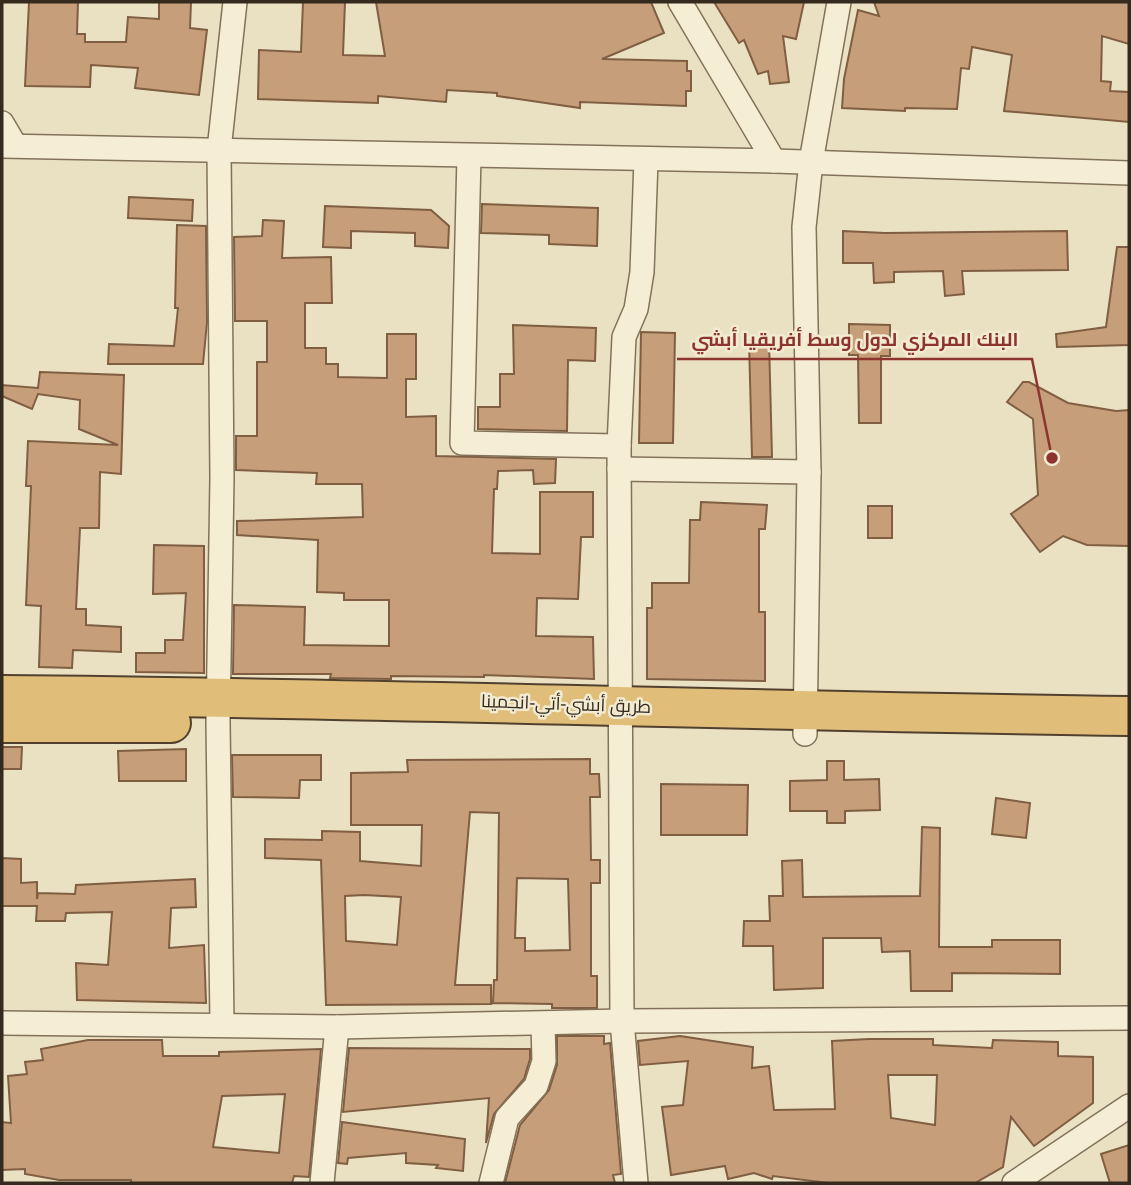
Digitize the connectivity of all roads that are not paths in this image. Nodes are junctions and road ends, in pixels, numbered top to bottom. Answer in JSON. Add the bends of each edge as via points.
{"nodes":[{"id":1,"x":234,"y":2,"type":"edge"},
{"id":2,"x":680,"y":2,"type":"edge"},
{"id":3,"x":839,"y":2,"type":"edge"},
{"id":4,"x":2,"y":122,"type":"edge"},
{"id":5,"x":8,"y":145,"type":"edge"},
{"id":6,"x":219,"y":150,"type":"junction"},
{"id":7,"x":468,"y":156,"type":"junction"},
{"id":8,"x":646,"y":160,"type":"junction"},
{"id":9,"x":774,"y":161,"type":"junction"},
{"id":10,"x":811,"y":162,"type":"junction"},
{"id":11,"x":1129,"y":173,"type":"edge"},
{"id":12,"x":619,"y":457,"type":"junction"},
{"id":13,"x":809,"y":472,"type":"junction"},
{"id":14,"x":2,"y":695,"type":"edge"},
{"id":15,"x":219,"y":710,"type":"junction"},
{"id":16,"x":1129,"y":716,"type":"edge"},
{"id":17,"x":622,"y":718,"type":"junction"},
{"id":18,"x":2,"y":723,"type":"edge"},
{"id":19,"x":805,"y":723,"type":"junction"},
{"id":20,"x":1129,"y":743,"type":"edge"},
{"id":21,"x":1129,"y":1018,"type":"edge"},
{"id":22,"x":622,"y":1021,"type":"junction"},
{"id":23,"x":2,"y":1023,"type":"edge"},
{"id":24,"x":222,"y":1024,"type":"junction"},
{"id":25,"x":543,"y":1024,"type":"junction"},
{"id":26,"x":337,"y":1027,"type":"junction"},
{"id":27,"x":1129,"y":1106,"type":"edge"},
{"id":28,"x":322,"y":1183,"type":"edge"},
{"id":29,"x":491,"y":1183,"type":"edge"},
{"id":30,"x":636,"y":1183,"type":"edge"},
{"id":31,"x":1014,"y":1183,"type":"edge"}],
"edges":[{"from":1,"to":6,"type":"street"},
{"from":2,"to":9,"type":"street"},
{"from":3,"to":10,"type":"street"},
{"from":4,"to":5,"type":"street"},
{"from":5,"to":6,"type":"street"},
{"from":6,"to":7,"type":"street"},
{"from":6,"to":15,"type":"street"},
{"from":7,"to":8,"type":"street"},
{"from":7,"to":12,"type":"street","via":[[462,443]]},
{"from":8,"to":9,"type":"street"},
{"from":8,"to":12,"type":"street","via":[[642,272],[636,309],[624,337]]},
{"from":9,"to":10,"type":"street"},
{"from":10,"to":11,"type":"street"},
{"from":10,"to":13,"type":"street","via":[[804,227]]},
{"from":12,"to":13,"type":"street"},
{"from":12,"to":17,"type":"street"},
{"from":13,"to":19,"type":"street"},
{"from":14,"to":15,"type":"highway"},
{"from":15,"to":17,"type":"highway"},
{"from":15,"to":18,"type":"highway"},
{"from":15,"to":24,"type":"street"},
{"from":16,"to":19,"type":"highway"},
{"from":17,"to":19,"type":"highway"},
{"from":17,"to":22,"type":"street"},
{"from":19,"to":20,"type":"highway"},
{"from":21,"to":22,"type":"street"},
{"from":22,"to":25,"type":"street"},
{"from":22,"to":30,"type":"street"},
{"from":23,"to":24,"type":"street"},
{"from":24,"to":26,"type":"street"},
{"from":25,"to":26,"type":"street"},
{"from":25,"to":29,"type":"street","via":[[544,1061],[536,1086],[507,1118]]},
{"from":26,"to":28,"type":"street"},
{"from":27,"to":31,"type":"street"}]}
